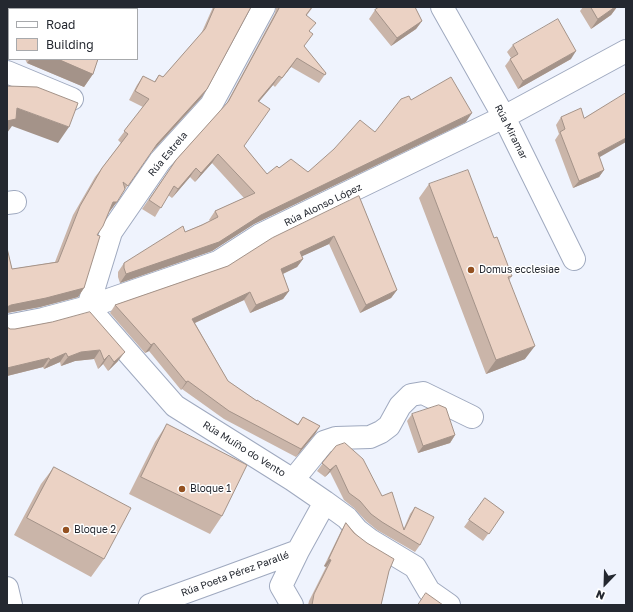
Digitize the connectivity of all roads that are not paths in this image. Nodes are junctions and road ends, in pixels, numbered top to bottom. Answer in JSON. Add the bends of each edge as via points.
{"nodes":[{"id":1,"x":264,"y":7,"type":"edge"},
{"id":2,"x":442,"y":7,"type":"edge"},
{"id":3,"x":626,"y":51,"type":"edge"},
{"id":4,"x":7,"y":72,"type":"edge"},
{"id":5,"x":72,"y":99,"type":"edge"},
{"id":6,"x":504,"y":117,"type":"junction"},
{"id":7,"x":574,"y":259,"type":"dead end"},
{"id":8,"x":88,"y":307,"type":"junction"},
{"id":9,"x":7,"y":326,"type":"edge"},
{"id":10,"x":472,"y":417,"type":"dead end"},
{"id":11,"x":293,"y":480,"type":"junction"},
{"id":12,"x":325,"y":502,"type":"junction"},
{"id":13,"x":298,"y":550,"type":"junction"},
{"id":14,"x":7,"y":588,"type":"edge"},
{"id":15,"x":11,"y":605,"type":"edge"},
{"id":16,"x":150,"y":605,"type":"edge"},
{"id":17,"x":292,"y":605,"type":"edge"},
{"id":18,"x":449,"y":605,"type":"edge"}],
"edges":[{"from":1,"to":8,"type":"street","name":"Rúa Estrela","via":[[211,105],[160,161],[111,232]]},
{"from":2,"to":6,"type":"street","name":"Rúa Miramar"},
{"from":3,"to":6,"type":"street","name":"Rúa Alonso López"},
{"from":4,"to":5,"type":"street"},
{"from":6,"to":7,"type":"street","name":"Rúa Miramar"},
{"from":6,"to":8,"type":"street","name":"Rúa Alonso López","via":[[260,235],[218,262]]},
{"from":8,"to":9,"type":"street","name":"Rúa Alonso López"},
{"from":8,"to":11,"type":"street","name":"Rúa Muíño do Vento","via":[[175,406]]},
{"from":10,"to":11,"type":"street","via":[[423,393],[411,395],[400,406],[389,426],[381,432],[370,437],[336,438],[324,442]]},
{"from":11,"to":12,"type":"street","name":"Rúa Muíño do Vento"},
{"from":12,"to":13,"type":"street"},
{"from":12,"to":18,"type":"street","name":"Rúa Muíño do Vento","via":[[370,540],[415,566],[429,591]]},
{"from":13,"to":16,"type":"street","name":"Rúa Poeta Pérez Parallé"},
{"from":13,"to":17,"type":"street","via":[[281,586]]},
{"from":14,"to":15,"type":"street"}]}
